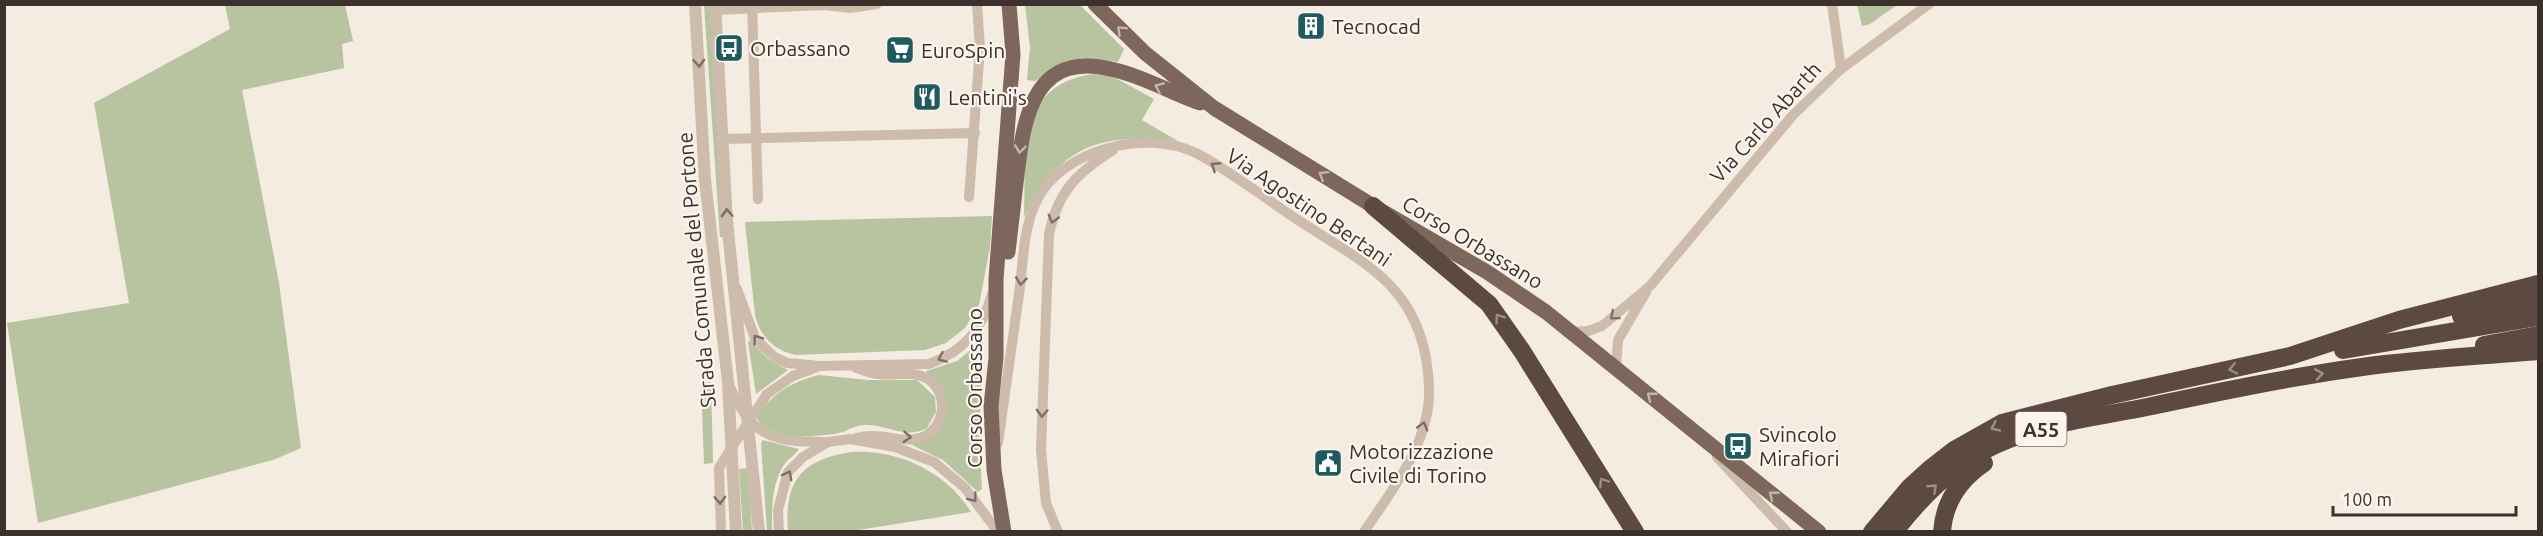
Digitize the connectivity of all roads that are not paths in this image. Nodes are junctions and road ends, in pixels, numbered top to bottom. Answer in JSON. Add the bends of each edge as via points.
{"nodes":[{"id":1,"x":694,"y":4,"type":"edge"},
{"id":2,"x":978,"y":4,"type":"edge"},
{"id":3,"x":1009,"y":4,"type":"edge"},
{"id":4,"x":1095,"y":4,"type":"edge"},
{"id":5,"x":1833,"y":4,"type":"edge"},
{"id":6,"x":1929,"y":4,"type":"edge"},
{"id":7,"x":878,"y":5,"type":"edge"},
{"id":8,"x":752,"y":6,"type":"edge"},
{"id":9,"x":840,"y":6,"type":"edge"},
{"id":10,"x":716,"y":7,"type":"edge"},
{"id":11,"x":1841,"y":69,"type":"junction"},
{"id":12,"x":1214,"y":108,"type":"junction"},
{"id":13,"x":975,"y":133,"type":"junction"},
{"id":14,"x":756,"y":138,"type":"junction"},
{"id":15,"x":723,"y":139,"type":"junction"},
{"id":16,"x":1118,"y":147,"type":"junction"},
{"id":17,"x":969,"y":197,"type":"dead end"},
{"id":18,"x":758,"y":199,"type":"dead end"},
{"id":19,"x":1373,"y":206,"type":"junction"},
{"id":20,"x":732,"y":271,"type":"junction"},
{"id":21,"x":996,"y":279,"type":"junction"},
{"id":22,"x":2538,"y":284,"type":"edge"},
{"id":23,"x":1650,"y":286,"type":"junction"},
{"id":24,"x":2538,"y":301,"type":"edge"},
{"id":25,"x":2538,"y":317,"type":"edge"},
{"id":26,"x":2376,"y":330,"type":"junction"},
{"id":27,"x":1571,"y":332,"type":"junction"},
{"id":28,"x":2538,"y":335,"type":"edge"},
{"id":29,"x":2538,"y":351,"type":"edge"},
{"id":30,"x":2290,"y":356,"type":"junction"},
{"id":31,"x":996,"y":358,"type":"junction"},
{"id":32,"x":848,"y":365,"type":"junction"},
{"id":33,"x":820,"y":366,"type":"junction"},
{"id":34,"x":2364,"y":367,"type":"junction"},
{"id":35,"x":1617,"y":368,"type":"junction"},
{"id":36,"x":728,"y":382,"type":"junction"},
{"id":37,"x":2220,"y":392,"type":"junction"},
{"id":38,"x":749,"y":420,"type":"junction"},
{"id":39,"x":1686,"y":423,"type":"junction"},
{"id":40,"x":850,"y":439,"type":"junction"},
{"id":41,"x":828,"y":442,"type":"junction"},
{"id":42,"x":732,"y":447,"type":"junction"},
{"id":43,"x":994,"y":470,"type":"junction"},
{"id":44,"x":721,"y":531,"type":"edge"},
{"id":45,"x":736,"y":531,"type":"edge"},
{"id":46,"x":759,"y":531,"type":"edge"},
{"id":47,"x":779,"y":531,"type":"edge"},
{"id":48,"x":998,"y":531,"type":"edge"},
{"id":49,"x":1004,"y":531,"type":"edge"},
{"id":50,"x":1058,"y":531,"type":"edge"},
{"id":51,"x":1364,"y":531,"type":"edge"},
{"id":52,"x":1635,"y":531,"type":"edge"},
{"id":53,"x":1787,"y":531,"type":"edge"},
{"id":54,"x":1819,"y":531,"type":"edge"},
{"id":55,"x":1872,"y":531,"type":"edge"},
{"id":56,"x":1894,"y":531,"type":"edge"},
{"id":57,"x":1942,"y":531,"type":"edge"}],
"edges":[{"from":1,"to":36,"type":"street","name":"Strada Comunale del Portone","one_way":true,"via":[[706,199]]},
{"from":2,"to":13,"type":"street","via":[[980,48]]},
{"from":3,"to":21,"type":"main road","name":"Corso Orbassano","via":[[1013,54]]},
{"from":12,"to":4,"type":"main road","name":"Corso Orbassano","one_way":true,"via":[[1145,53]]},
{"from":5,"to":11,"type":"street"},
{"from":6,"to":11,"type":"street","name":"Via Carlo Abarth"},
{"from":7,"to":9,"type":"street","name":"Strada Comunale del Portone"},
{"from":8,"to":9,"type":"street","name":"Strada Comunale del Portone"},
{"from":8,"to":10,"type":"street","name":"Strada Comunale del Portone"},
{"from":8,"to":14,"type":"street"},
{"from":10,"to":15,"type":"street","name":"Strada Comunale del Portone"},
{"from":11,"to":23,"type":"street","name":"Via Carlo Abarth","via":[[1775,134]]},
{"from":19,"to":12,"type":"main road","name":"Corso Orbassano","one_way":true},
{"from":12,"to":31,"type":"main road","one_way":true,"via":[[1113,69],[1071,68],[1042,86],[1032,101],[1021,136]]},
{"from":13,"to":14,"type":"street","name":"Strada Comunale del Portone"},
{"from":13,"to":17,"type":"street"},
{"from":14,"to":15,"type":"street","name":"Strada Comunale del Portone"},
{"from":14,"to":18,"type":"street"},
{"from":20,"to":15,"type":"street","name":"Strada Comunale del Portone","one_way":true},
{"from":16,"to":43,"type":"street","name":"Via Agostino Bertani","one_way":true,"via":[[1093,151],[1074,161],[1043,190],[1033,208],[1027,226]]},
{"from":16,"to":50,"type":"street","name":"Via Agostino Bertani","one_way":true,"via":[[1071,182],[1056,207],[1049,234],[1041,450],[1046,503]]},
{"from":51,"to":16,"type":"street","name":"Via Agostino Bertani","one_way":true,"via":[[1396,484],[1425,424],[1429,390],[1417,324],[1396,292],[1363,263],[1195,153],[1150,142]]},
{"from":19,"to":27,"type":"main road","name":"Corso Orbassano","via":[[1487,272]]},
{"from":52,"to":19,"type":"highway","one_way":true,"via":[[1489,304]]},
{"from":33,"to":20,"type":"street","name":"Corso Orbassano","one_way":true,"via":[[787,363],[761,346],[750,329]]},
{"from":20,"to":38,"type":"street","name":"Strada Comunale del Portone"},
{"from":21,"to":31,"type":"main road","name":"Corso Orbassano"},
{"from":21,"to":32,"type":"street","name":"Corso Orbassano","one_way":true,"via":[[978,330],[943,358],[929,364]]},
{"from":22,"to":26,"type":"highway","via":[[2399,320]]},
{"from":23,"to":27,"type":"street","name":"Via Carlo Abarth","one_way":true,"via":[[1602,326]]},
{"from":23,"to":35,"type":"street","name":"Via Carlo Abarth","via":[[1618,340]]},
{"from":24,"to":26,"type":"highway"},
{"from":25,"to":30,"type":"highway","number":"A55"},
{"from":26,"to":30,"type":"highway"},
{"from":27,"to":35,"type":"main road","name":"Corso Orbassano"},
{"from":28,"to":34,"type":"highway","number":"A55"},
{"from":29,"to":34,"type":"highway"},
{"from":30,"to":55,"type":"highway","number":"A55","one_way":true,"via":[[2001,423],[1931,468]]},
{"from":31,"to":43,"type":"main road","name":"Corso Orbassano","via":[[991,406]]},
{"from":32,"to":33,"type":"street","name":"Corso Orbassano"},
{"from":40,"to":32,"type":"street","name":"Corso Orbassano","one_way":true,"via":[[872,434],[914,440],[933,431],[941,418],[942,404],[939,392],[922,376],[876,374]]},
{"from":33,"to":38,"type":"street","name":"Corso Orbassano","via":[[779,384]]},
{"from":37,"to":34,"type":"highway","number":"A55","one_way":true},
{"from":39,"to":35,"type":"main road","name":"Corso Orbassano","one_way":true},
{"from":36,"to":38,"type":"street","name":"Corso Orbassano"},
{"from":36,"to":42,"type":"street","name":"Strada Comunale del Portone"},
{"from":56,"to":37,"type":"highway","number":"A55","one_way":true,"via":[[1949,474],[2001,442],[2055,425]]},
{"from":37,"to":57,"type":"highway","via":[[2130,421],[2051,437],[2004,453],[1960,483],[1947,507]]},
{"from":38,"to":41,"type":"street","name":"Corso Orbassano","via":[[771,437]]},
{"from":38,"to":42,"type":"street","name":"Corso Orbassano"},
{"from":38,"to":46,"type":"street","name":"Strada Comunale del Portone"},
{"from":39,"to":53,"type":"street"},
{"from":54,"to":39,"type":"main road","name":"Corso Orbassano","one_way":true},
{"from":40,"to":41,"type":"street","name":"Corso Orbassano"},
{"from":40,"to":48,"type":"street","name":"Corso Orbassano","one_way":true,"via":[[895,447],[934,462],[965,488]]},
{"from":47,"to":41,"type":"street","name":"Corso Orbassano","one_way":true,"via":[[778,510],[788,472]]},
{"from":42,"to":44,"type":"street","name":"Corso Orbassano","one_way":true,"via":[[719,468]]},
{"from":42,"to":45,"type":"street","name":"Strada Comunale del Portone"},
{"from":43,"to":49,"type":"main road","name":"Corso Orbassano"}]}
